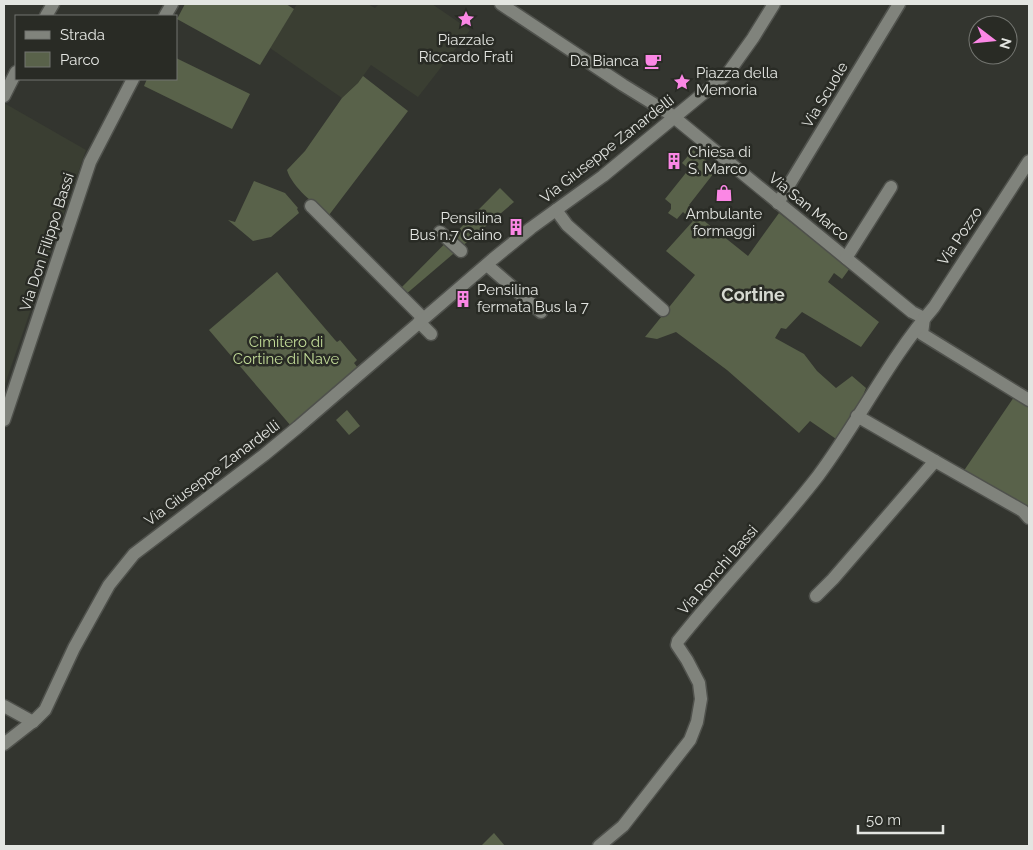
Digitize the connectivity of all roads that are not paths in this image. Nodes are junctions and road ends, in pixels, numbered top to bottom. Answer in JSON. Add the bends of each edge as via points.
{"nodes":[{"id":1,"x":53,"y":4,"type":"edge"},
{"id":2,"x":172,"y":4,"type":"edge"},
{"id":3,"x":501,"y":4,"type":"edge"},
{"id":4,"x":774,"y":4,"type":"edge"},
{"id":5,"x":899,"y":4,"type":"edge"},
{"id":6,"x":47,"y":15,"type":"edge"},
{"id":7,"x":166,"y":15,"type":"edge"},
{"id":8,"x":15,"y":74,"type":"edge"},
{"id":9,"x":132,"y":80,"type":"edge"},
{"id":10,"x":4,"y":96,"type":"edge"},
{"id":11,"x":675,"y":117,"type":"junction"},
{"id":12,"x":1027,"y":168,"type":"edge"},
{"id":13,"x":891,"y":187,"type":"dead end"},
{"id":14,"x":778,"y":203,"type":"junction"},
{"id":15,"x":311,"y":206,"type":"dead end"},
{"id":16,"x":556,"y":210,"type":"junction"},
{"id":17,"x":440,"y":232,"type":"dead end"},
{"id":18,"x":461,"y":251,"type":"dead end"},
{"id":19,"x":846,"y":258,"type":"junction"},
{"id":20,"x":486,"y":265,"type":"junction"},
{"id":21,"x":663,"y":310,"type":"dead end"},
{"id":22,"x":541,"y":312,"type":"dead end"},
{"id":23,"x":924,"y":318,"type":"junction"},
{"id":24,"x":421,"y":320,"type":"junction"},
{"id":25,"x":431,"y":334,"type":"dead end"},
{"id":26,"x":1029,"y":400,"type":"edge"},
{"id":27,"x":857,"y":416,"type":"junction"},
{"id":28,"x":4,"y":420,"type":"edge"},
{"id":29,"x":935,"y":462,"type":"junction"},
{"id":30,"x":1029,"y":518,"type":"edge"},
{"id":31,"x":816,"y":596,"type":"dead end"},
{"id":32,"x":4,"y":706,"type":"edge"},
{"id":33,"x":33,"y":722,"type":"junction"},
{"id":34,"x":4,"y":744,"type":"edge"},
{"id":35,"x":599,"y":846,"type":"edge"}],
"edges":[{"from":1,"to":6,"type":"street"},
{"from":2,"to":7,"type":"street"},
{"from":3,"to":11,"type":"street","name":"Via San Marco"},
{"from":4,"to":11,"type":"street","name":"Via Giuseppe Zanardelli","via":[[728,73]]},
{"from":5,"to":14,"type":"street","name":"Via Scuole"},
{"from":8,"to":10,"type":"street"},
{"from":9,"to":28,"type":"street","name":"Via Don Filippo Bassi","via":[[90,162]]},
{"from":11,"to":14,"type":"street","name":"Via San Marco"},
{"from":11,"to":16,"type":"street","name":"Via Giuseppe Zanardelli","via":[[604,176]]},
{"from":12,"to":23,"type":"street","name":"Via Pozzo"},
{"from":13,"to":19,"type":"street"},
{"from":14,"to":19,"type":"street","name":"Via San Marco"},
{"from":15,"to":24,"type":"street"},
{"from":16,"to":20,"type":"street","name":"Via Giuseppe Zanardelli"},
{"from":16,"to":21,"type":"street","via":[[567,225]]},
{"from":17,"to":18,"type":"street"},
{"from":19,"to":23,"type":"street","name":"Via San Marco","via":[[912,312]]},
{"from":20,"to":22,"type":"street"},
{"from":20,"to":24,"type":"street","name":"Via Giuseppe Zanardelli"},
{"from":23,"to":26,"type":"street","via":[[922,334]]},
{"from":23,"to":27,"type":"street","name":"Via Ronchi Bassi"},
{"from":24,"to":25,"type":"street"},
{"from":24,"to":33,"type":"street","name":"Via Giuseppe Zanardelli","via":[[271,450],[134,554],[109,584],[74,648],[52,698]]},
{"from":27,"to":29,"type":"street"},
{"from":27,"to":35,"type":"street","name":"Via Ronchi Bassi","via":[[818,475],[678,641],[699,683],[701,699],[697,722],[690,740],[623,826]]},
{"from":29,"to":30,"type":"street","via":[[1023,511]]},
{"from":29,"to":31,"type":"street"},
{"from":32,"to":33,"type":"street"},
{"from":33,"to":34,"type":"street","name":"Via Giuseppe Zanardelli"}]}
